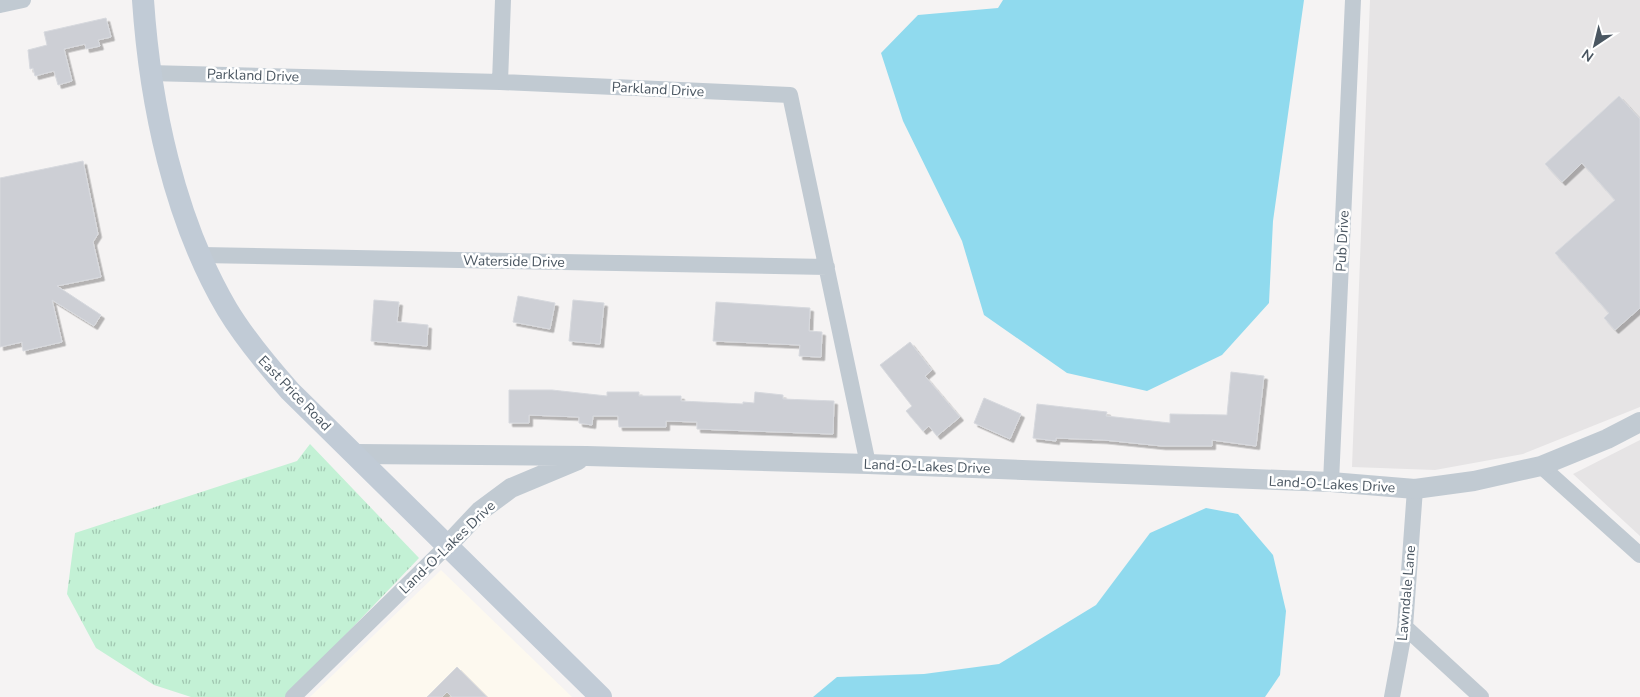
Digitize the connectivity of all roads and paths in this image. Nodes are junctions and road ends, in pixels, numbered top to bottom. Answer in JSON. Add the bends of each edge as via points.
{"nodes":[{"id":1,"x":22,"y":0,"type":"edge"},
{"id":2,"x":143,"y":0,"type":"edge"},
{"id":3,"x":503,"y":0,"type":"edge"},
{"id":4,"x":1353,"y":0,"type":"edge"},
{"id":5,"x":0,"y":5,"type":"edge"},
{"id":6,"x":149,"y":72,"type":"junction"},
{"id":7,"x":500,"y":82,"type":"junction"},
{"id":8,"x":201,"y":255,"type":"junction"},
{"id":9,"x":827,"y":267,"type":"junction"},
{"id":10,"x":1640,"y":422,"type":"edge"},
{"id":11,"x":356,"y":454,"type":"junction"},
{"id":12,"x":587,"y":456,"type":"junction"},
{"id":13,"x":868,"y":464,"type":"junction"},
{"id":14,"x":1541,"y":466,"type":"junction"},
{"id":15,"x":1330,"y":482,"type":"junction"},
{"id":16,"x":1415,"y":489,"type":"junction"},
{"id":17,"x":447,"y":546,"type":"junction"},
{"id":18,"x":1640,"y":555,"type":"edge"},
{"id":19,"x":1405,"y":627,"type":"junction"},
{"id":20,"x":293,"y":697,"type":"edge"},
{"id":21,"x":601,"y":697,"type":"edge"},
{"id":22,"x":1392,"y":697,"type":"edge"},
{"id":23,"x":1481,"y":697,"type":"edge"}],
"edges":[{"from":1,"to":5,"type":"street"},
{"from":2,"to":6,"type":"main road","name":"East Price Road"},
{"from":3,"to":7,"type":"street"},
{"from":4,"to":15,"type":"street","name":"Pub Drive"},
{"from":6,"to":7,"type":"street","name":"Parkland Drive"},
{"from":6,"to":8,"type":"main road","name":"East Price Road","via":[[176,191]]},
{"from":7,"to":9,"type":"street","name":"Parkland Drive","via":[[790,95]]},
{"from":8,"to":9,"type":"street","name":"Waterside Drive"},
{"from":8,"to":11,"type":"main road","name":"East Price Road","via":[[227,308],[251,346],[290,391]]},
{"from":9,"to":13,"type":"street","name":"Parkland Drive"},
{"from":10,"to":14,"type":"street","name":"Land-O-Lakes Drive"},
{"from":11,"to":12,"type":"street"},
{"from":11,"to":17,"type":"main road","name":"East Price Road"},
{"from":12,"to":13,"type":"street","name":"Land-O-Lakes Drive"},
{"from":12,"to":17,"type":"street","name":"Land-O-Lakes Drive","via":[[511,488],[480,511]]},
{"from":13,"to":15,"type":"street","name":"Land-O-Lakes Drive"},
{"from":14,"to":16,"type":"street","name":"Land-O-Lakes Drive","via":[[1474,481]]},
{"from":14,"to":18,"type":"street"},
{"from":15,"to":16,"type":"street","name":"Land-O-Lakes Drive"},
{"from":16,"to":19,"type":"street","name":"Lawndale Lane"},
{"from":17,"to":20,"type":"street","name":"Land-O-Lakes Drive"},
{"from":17,"to":21,"type":"main road","name":"East Price Road"},
{"from":19,"to":22,"type":"street","name":"Lawndale Lane"},
{"from":19,"to":23,"type":"street"}]}
